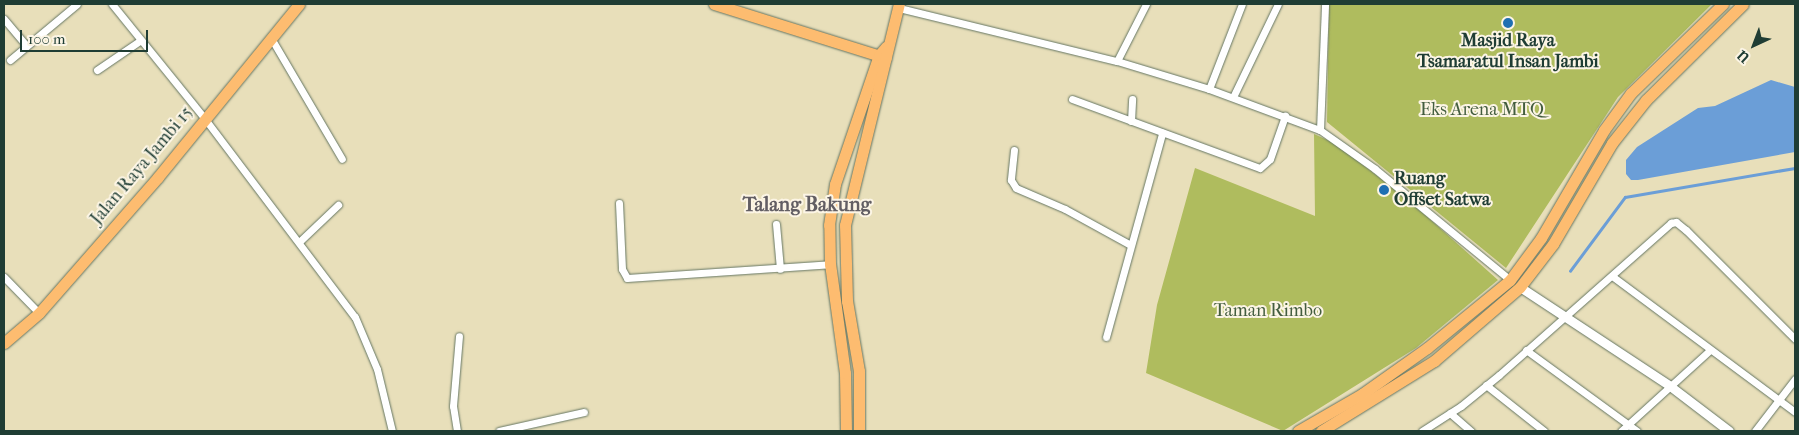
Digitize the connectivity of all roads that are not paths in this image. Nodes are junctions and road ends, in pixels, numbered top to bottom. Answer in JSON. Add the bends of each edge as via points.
{"nodes":[{"id":1,"x":76,"y":4,"type":"edge"},
{"id":2,"x":112,"y":4,"type":"edge"},
{"id":3,"x":299,"y":4,"type":"edge"},
{"id":4,"x":714,"y":4,"type":"edge"},
{"id":5,"x":1146,"y":4,"type":"edge"},
{"id":6,"x":1242,"y":4,"type":"edge"},
{"id":7,"x":1278,"y":4,"type":"edge"},
{"id":8,"x":1325,"y":4,"type":"edge"},
{"id":9,"x":1722,"y":4,"type":"edge"},
{"id":10,"x":1742,"y":4,"type":"edge"},
{"id":11,"x":899,"y":6,"type":"edge"},
{"id":12,"x":4,"y":19,"type":"edge"},
{"id":13,"x":271,"y":38,"type":"junction"},
{"id":14,"x":141,"y":40,"type":"junction"},
{"id":15,"x":27,"y":46,"type":"junction"},
{"id":16,"x":882,"y":56,"type":"junction"},
{"id":17,"x":10,"y":60,"type":"dead end"},
{"id":18,"x":1117,"y":61,"type":"junction"},
{"id":19,"x":97,"y":70,"type":"dead end"},
{"id":20,"x":1209,"y":89,"type":"junction"},
{"id":21,"x":1233,"y":97,"type":"junction"},
{"id":22,"x":1072,"y":99,"type":"dead end"},
{"id":23,"x":1132,"y":99,"type":"dead end"},
{"id":24,"x":1285,"y":116,"type":"junction"},
{"id":25,"x":205,"y":119,"type":"junction"},
{"id":26,"x":1131,"y":121,"type":"junction"},
{"id":27,"x":1320,"y":130,"type":"junction"},
{"id":28,"x":1162,"y":133,"type":"junction"},
{"id":29,"x":1014,"y":150,"type":"dead end"},
{"id":30,"x":342,"y":159,"type":"dead end"},
{"id":31,"x":620,"y":203,"type":"dead end"},
{"id":32,"x":338,"y":205,"type":"dead end"},
{"id":33,"x":776,"y":224,"type":"dead end"},
{"id":34,"x":299,"y":242,"type":"junction"},
{"id":35,"x":1129,"y":244,"type":"junction"},
{"id":36,"x":830,"y":264,"type":"junction"},
{"id":37,"x":780,"y":268,"type":"junction"},
{"id":38,"x":1612,"y":276,"type":"junction"},
{"id":39,"x":4,"y":277,"type":"edge"},
{"id":40,"x":1510,"y":280,"type":"junction"},
{"id":41,"x":1520,"y":287,"type":"junction"},
{"id":42,"x":39,"y":313,"type":"junction"},
{"id":43,"x":1566,"y":316,"type":"junction"},
{"id":44,"x":459,"y":336,"type":"dead end"},
{"id":45,"x":1106,"y":338,"type":"dead end"},
{"id":46,"x":1795,"y":339,"type":"edge"},
{"id":47,"x":4,"y":343,"type":"edge"},
{"id":48,"x":1427,"y":348,"type":"junction"},
{"id":49,"x":1526,"y":350,"type":"junction"},
{"id":50,"x":1710,"y":350,"type":"junction"},
{"id":51,"x":1434,"y":361,"type":"junction"},
{"id":52,"x":1795,"y":378,"type":"edge"},
{"id":53,"x":1486,"y":385,"type":"junction"},
{"id":54,"x":1670,"y":386,"type":"junction"},
{"id":55,"x":1778,"y":399,"type":"junction"},
{"id":56,"x":584,"y":412,"type":"dead end"},
{"id":57,"x":1795,"y":412,"type":"edge"},
{"id":58,"x":1450,"y":413,"type":"junction"},
{"id":59,"x":1629,"y":425,"type":"junction"},
{"id":60,"x":392,"y":431,"type":"edge"},
{"id":61,"x":457,"y":431,"type":"edge"},
{"id":62,"x":499,"y":431,"type":"edge"},
{"id":63,"x":846,"y":431,"type":"edge"},
{"id":64,"x":859,"y":431,"type":"edge"},
{"id":65,"x":1298,"y":431,"type":"edge"},
{"id":66,"x":1321,"y":431,"type":"edge"},
{"id":67,"x":1422,"y":431,"type":"edge"},
{"id":68,"x":1471,"y":431,"type":"edge"},
{"id":69,"x":1544,"y":431,"type":"edge"},
{"id":70,"x":1621,"y":431,"type":"edge"},
{"id":71,"x":1637,"y":431,"type":"edge"},
{"id":72,"x":1729,"y":431,"type":"edge"},
{"id":73,"x":1755,"y":431,"type":"edge"}],
"edges":[{"from":1,"to":15,"type":"street"},
{"from":2,"to":14,"type":"street"},
{"from":3,"to":13,"type":"highway","name":"Jalan Raya Jambi 15"},
{"from":4,"to":16,"type":"highway"},
{"from":5,"to":18,"type":"street"},
{"from":6,"to":20,"type":"street"},
{"from":7,"to":21,"type":"street"},
{"from":8,"to":27,"type":"street"},
{"from":9,"to":40,"type":"highway","via":[[1631,93],[1604,130],[1541,238]]},
{"from":10,"to":41,"type":"highway","via":[[1646,100],[1612,143],[1553,244]]},
{"from":11,"to":16,"type":"highway"},
{"from":11,"to":18,"type":"street"},
{"from":12,"to":15,"type":"street"},
{"from":13,"to":25,"type":"highway","name":"Jalan Raya Jambi 15"},
{"from":13,"to":30,"type":"street"},
{"from":14,"to":19,"type":"street"},
{"from":14,"to":25,"type":"street"},
{"from":15,"to":17,"type":"street"},
{"from":16,"to":36,"type":"highway","via":[[835,184],[829,225]]},
{"from":16,"to":64,"type":"highway","via":[[845,225],[848,302],[859,371]]},
{"from":18,"to":20,"type":"street"},
{"from":20,"to":21,"type":"street"},
{"from":21,"to":24,"type":"street"},
{"from":22,"to":26,"type":"street"},
{"from":23,"to":26,"type":"street"},
{"from":24,"to":27,"type":"street"},
{"from":24,"to":28,"type":"street","via":[[1270,159],[1260,168]]},
{"from":25,"to":34,"type":"street"},
{"from":25,"to":42,"type":"highway","name":"Jalan Raya Jambi 15"},
{"from":26,"to":28,"type":"street"},
{"from":27,"to":40,"type":"street","via":[[1375,169]]},
{"from":28,"to":35,"type":"street"},
{"from":29,"to":35,"type":"street","via":[[1011,180],[1016,188],[1065,209]]},
{"from":31,"to":37,"type":"street","via":[[622,269],[627,278]]},
{"from":32,"to":34,"type":"street"},
{"from":33,"to":37,"type":"street"},
{"from":34,"to":60,"type":"street","via":[[355,317],[377,369]]},
{"from":35,"to":45,"type":"street"},
{"from":36,"to":37,"type":"street"},
{"from":36,"to":63,"type":"highway","via":[[845,374]]},
{"from":38,"to":43,"type":"street"},
{"from":38,"to":46,"type":"street","via":[[1660,231],[1676,222]]},
{"from":38,"to":50,"type":"street"},
{"from":39,"to":42,"type":"street"},
{"from":40,"to":48,"type":"highway"},
{"from":41,"to":43,"type":"street"},
{"from":41,"to":51,"type":"highway"},
{"from":42,"to":47,"type":"highway","name":"Jalan Raya Jambi 15"},
{"from":43,"to":49,"type":"street"},
{"from":43,"to":54,"type":"street"},
{"from":44,"to":61,"type":"street","via":[[453,406]]},
{"from":48,"to":51,"type":"highway"},
{"from":48,"to":65,"type":"highway","via":[[1362,394]]},
{"from":49,"to":53,"type":"street"},
{"from":49,"to":59,"type":"street"},
{"from":50,"to":54,"type":"street"},
{"from":50,"to":55,"type":"street"},
{"from":51,"to":66,"type":"highway"},
{"from":52,"to":55,"type":"street"},
{"from":53,"to":58,"type":"street"},
{"from":53,"to":69,"type":"street"},
{"from":54,"to":59,"type":"street"},
{"from":54,"to":72,"type":"street"},
{"from":55,"to":57,"type":"street"},
{"from":55,"to":73,"type":"street"},
{"from":56,"to":62,"type":"street"},
{"from":58,"to":67,"type":"street"},
{"from":58,"to":68,"type":"street"},
{"from":59,"to":70,"type":"street"},
{"from":59,"to":71,"type":"street"}]}
